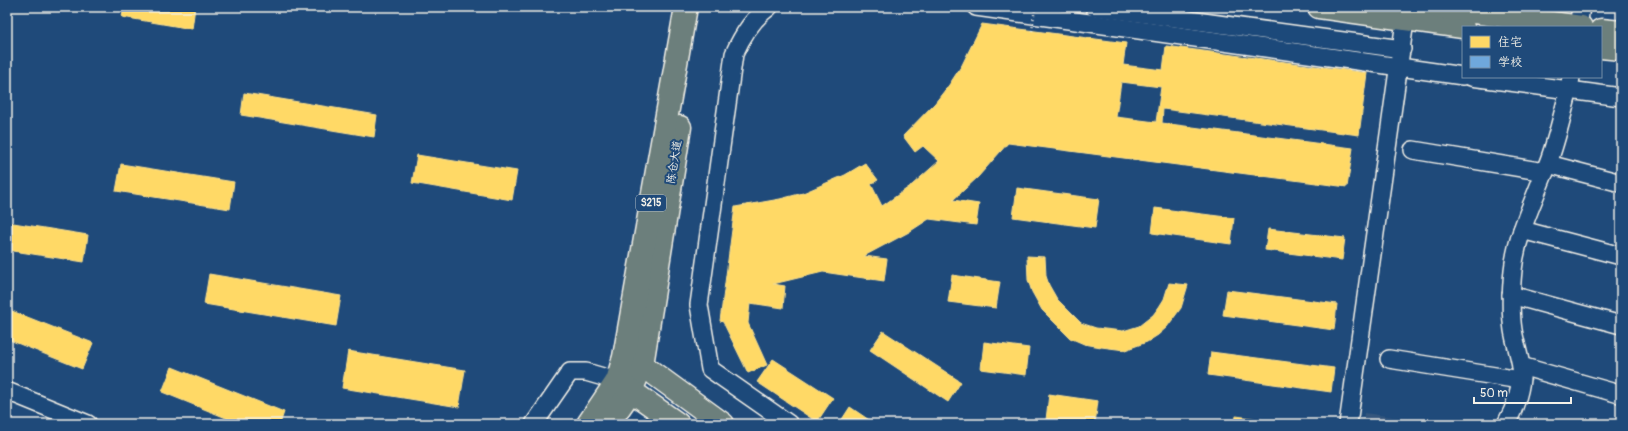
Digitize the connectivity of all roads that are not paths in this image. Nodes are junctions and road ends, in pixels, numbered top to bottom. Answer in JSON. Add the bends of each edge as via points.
{"nodes":[{"id":1,"x":686,"y":7,"type":"edge"},
{"id":2,"x":700,"y":7,"type":"edge"},
{"id":3,"x":769,"y":7,"type":"edge"},
{"id":4,"x":976,"y":7,"type":"edge"},
{"id":5,"x":1094,"y":7,"type":"edge"},
{"id":6,"x":1319,"y":7,"type":"edge"},
{"id":7,"x":1438,"y":7,"type":"edge"},
{"id":8,"x":1581,"y":7,"type":"edge"},
{"id":9,"x":1406,"y":13,"type":"edge"},
{"id":10,"x":1572,"y":26,"type":"edge"},
{"id":11,"x":1579,"y":26,"type":"edge"},
{"id":12,"x":1462,"y":28,"type":"edge"},
{"id":13,"x":1602,"y":30,"type":"edge"},
{"id":14,"x":1621,"y":32,"type":"edge"},
{"id":15,"x":1602,"y":47,"type":"edge"},
{"id":16,"x":1402,"y":49,"type":"junction"},
{"id":17,"x":1621,"y":50,"type":"edge"},
{"id":18,"x":1399,"y":67,"type":"junction"},
{"id":19,"x":1462,"y":76,"type":"edge"},
{"id":20,"x":1485,"y":78,"type":"edge"},
{"id":21,"x":1570,"y":84,"type":"edge"},
{"id":22,"x":1621,"y":97,"type":"edge"},
{"id":23,"x":1413,"y":150,"type":"dead end"},
{"id":24,"x":1546,"y":168,"type":"junction"},
{"id":25,"x":1621,"y":183,"type":"edge"},
{"id":26,"x":1522,"y":230,"type":"junction"},
{"id":27,"x":1621,"y":256,"type":"edge"},
{"id":28,"x":1511,"y":295,"type":"junction"},
{"id":29,"x":1621,"y":325,"type":"edge"},
{"id":30,"x":1389,"y":359,"type":"dead end"},
{"id":31,"x":633,"y":361,"type":"junction"},
{"id":32,"x":1521,"y":373,"type":"junction"},
{"id":33,"x":624,"y":386,"type":"junction"},
{"id":34,"x":7,"y":391,"type":"edge"},
{"id":35,"x":1618,"y":394,"type":"dead end"},
{"id":36,"x":88,"y":424,"type":"edge"},
{"id":37,"x":534,"y":424,"type":"edge"},
{"id":38,"x":588,"y":424,"type":"edge"},
{"id":39,"x":608,"y":424,"type":"edge"},
{"id":40,"x":678,"y":424,"type":"edge"},
{"id":41,"x":723,"y":424,"type":"edge"},
{"id":42,"x":789,"y":424,"type":"edge"},
{"id":43,"x":1348,"y":424,"type":"edge"},
{"id":44,"x":1506,"y":424,"type":"edge"}],
"edges":[{"from":1,"to":31,"type":"main road","name":"陈仓大道","number":"S215"},
{"from":2,"to":31,"type":"main road","name":"陈仓大道","number":"S215"},
{"from":3,"to":42,"type":"street","via":[[755,19],[734,54],[699,305],[710,370]]},
{"from":4,"to":18,"type":"street"},
{"from":5,"to":16,"type":"street"},
{"from":6,"to":9,"type":"main road"},
{"from":7,"to":10,"type":"main road"},
{"from":8,"to":11,"type":"street"},
{"from":9,"to":12,"type":"main road"},
{"from":9,"to":16,"type":"street"},
{"from":13,"to":14,"type":"main road"},
{"from":15,"to":17,"type":"main road"},
{"from":16,"to":18,"type":"street"},
{"from":18,"to":19,"type":"street"},
{"from":18,"to":43,"type":"street"},
{"from":20,"to":21,"type":"street"},
{"from":21,"to":22,"type":"street"},
{"from":21,"to":24,"type":"street"},
{"from":23,"to":24,"type":"street"},
{"from":24,"to":25,"type":"street"},
{"from":24,"to":26,"type":"street"},
{"from":26,"to":27,"type":"street"},
{"from":26,"to":28,"type":"street","via":[[1513,268]]},
{"from":28,"to":29,"type":"street"},
{"from":28,"to":32,"type":"street","via":[[1513,330]]},
{"from":30,"to":32,"type":"street"},
{"from":31,"to":33,"type":"main road","name":"陈仓大道","number":"S215"},
{"from":31,"to":41,"type":"main road"},
{"from":32,"to":35,"type":"street"},
{"from":32,"to":44,"type":"street","via":[[1514,407]]},
{"from":33,"to":37,"type":"street","via":[[586,372],[570,372]]},
{"from":33,"to":38,"type":"main road"},
{"from":33,"to":39,"type":"main road"},
{"from":33,"to":40,"type":"main road"},
{"from":34,"to":36,"type":"street"}]}
